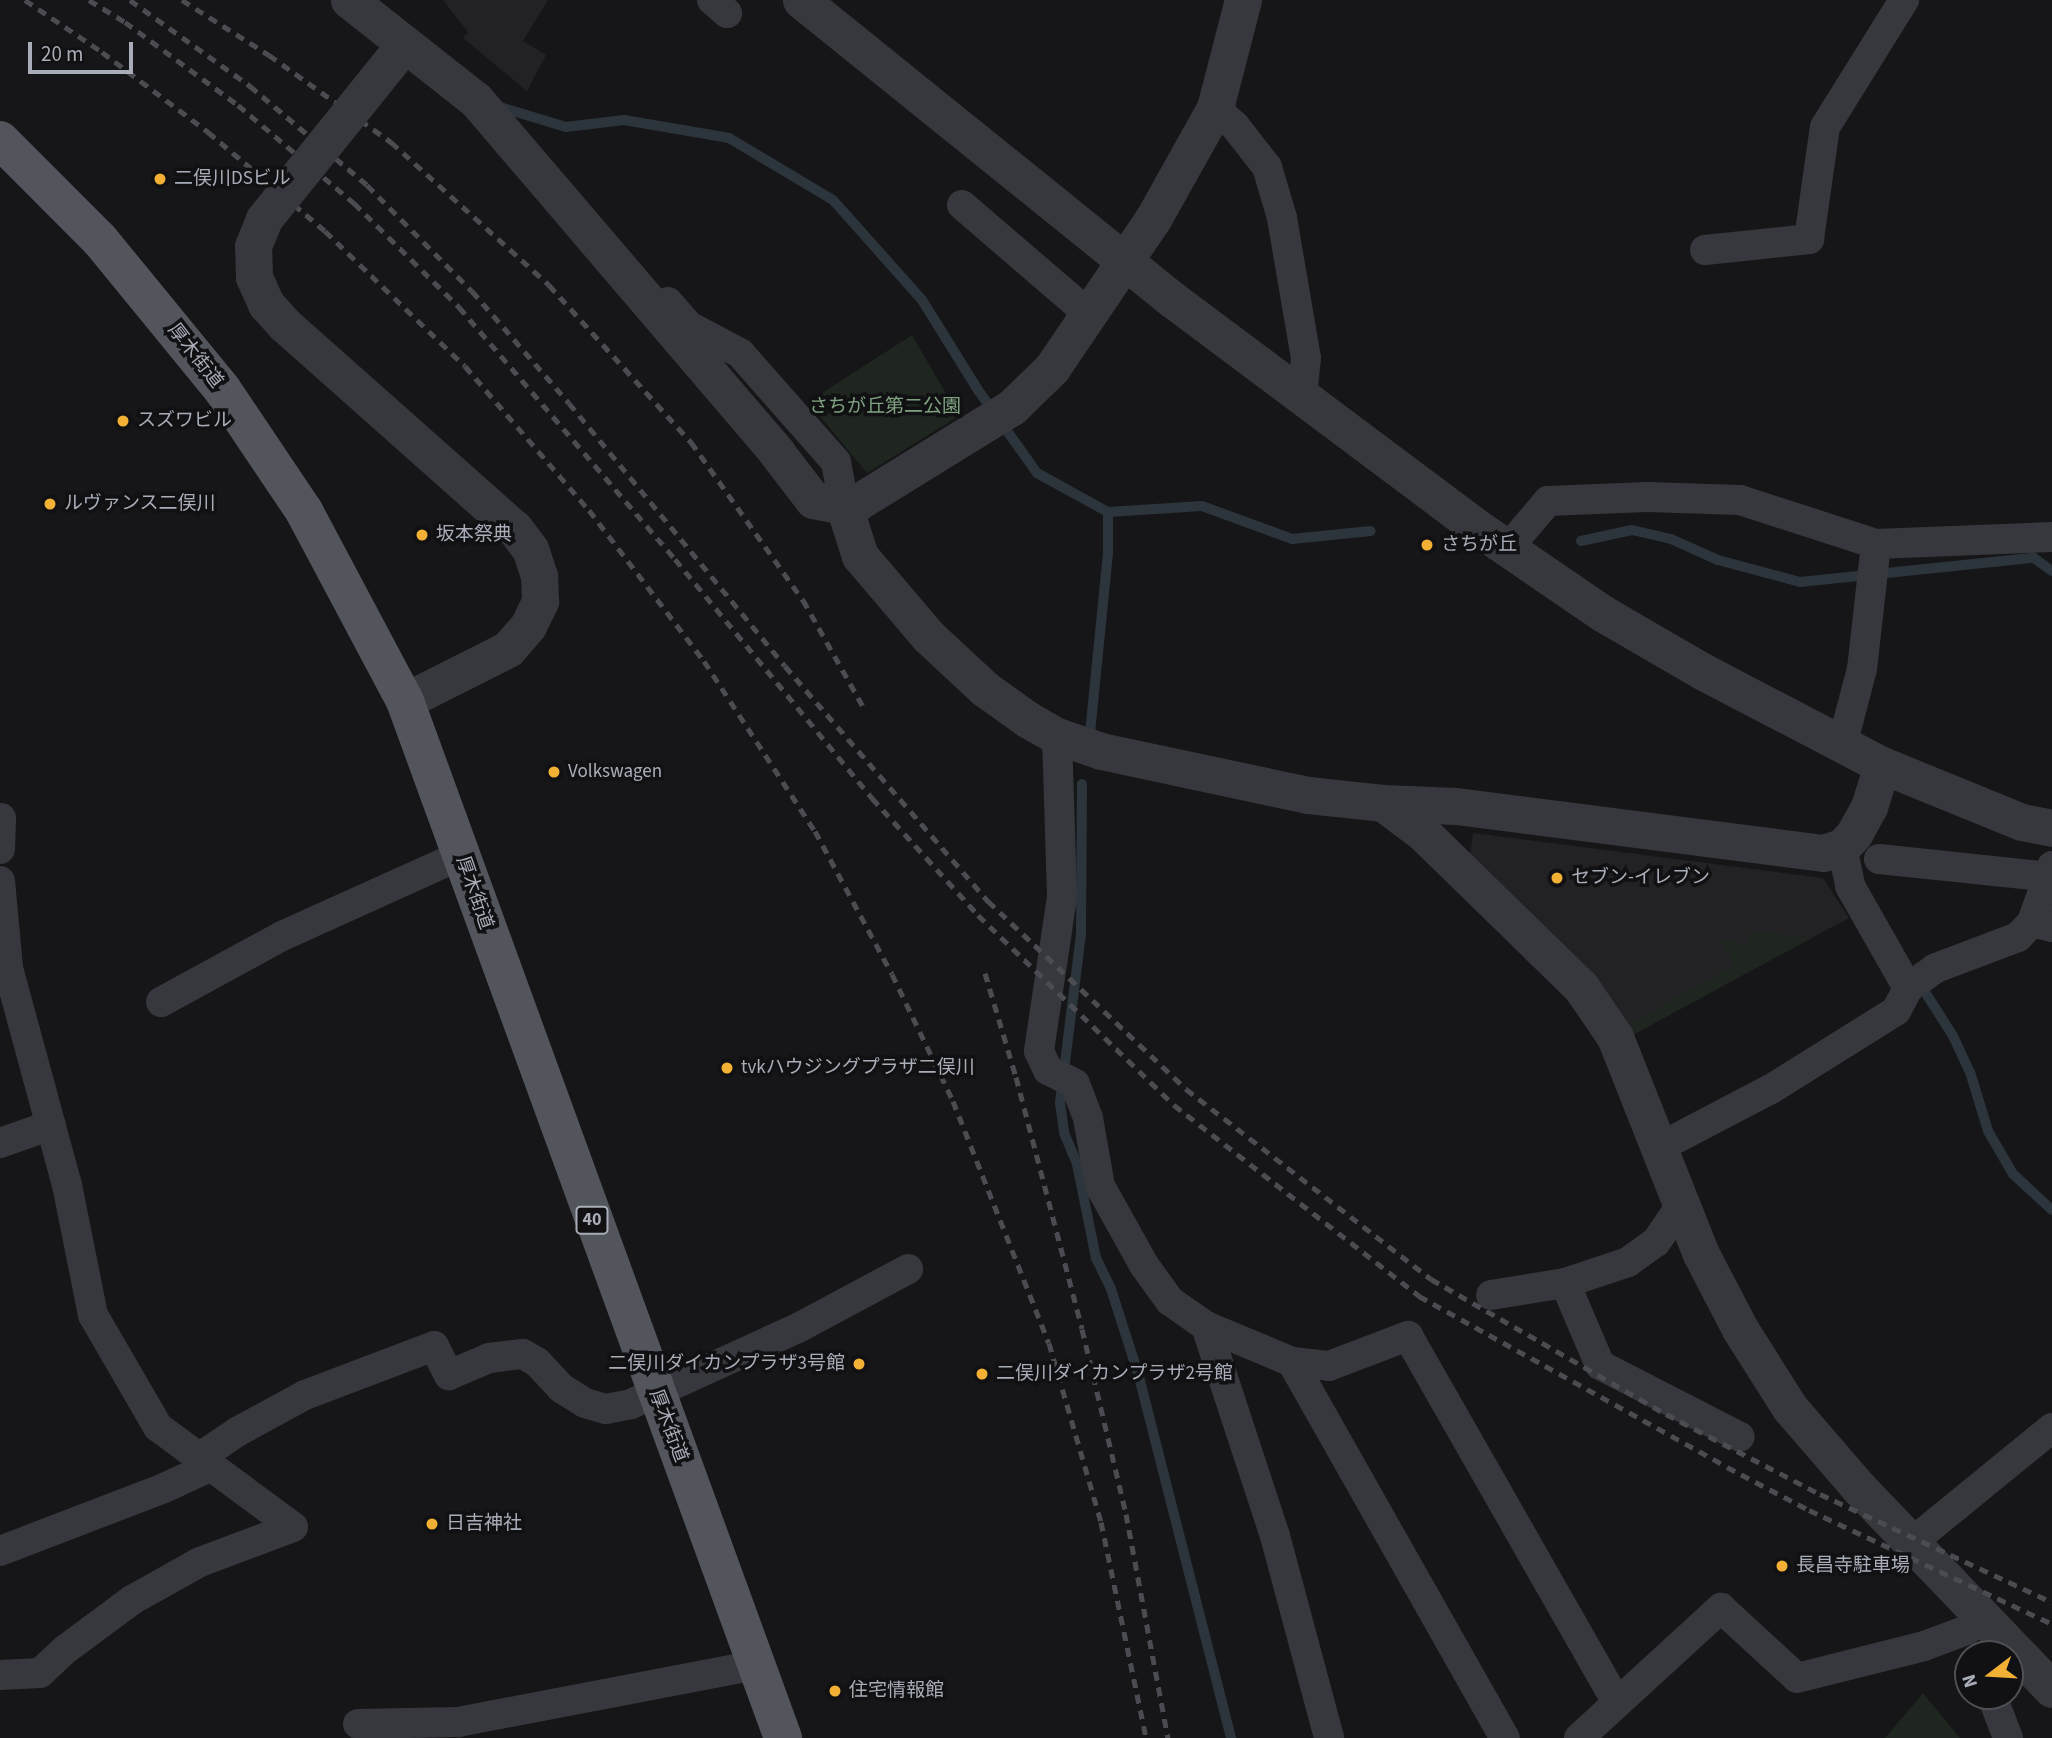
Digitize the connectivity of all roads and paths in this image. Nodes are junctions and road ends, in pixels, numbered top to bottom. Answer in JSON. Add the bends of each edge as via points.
{"nodes":[{"id":1,"x":349,"y":0,"type":"edge"},
{"id":2,"x":801,"y":0,"type":"edge"},
{"id":3,"x":1243,"y":0,"type":"edge"},
{"id":4,"x":1904,"y":0,"type":"edge"},
{"id":5,"x":403,"y":46,"type":"junction"},
{"id":6,"x":1215,"y":108,"type":"junction"},
{"id":7,"x":0,"y":140,"type":"edge"},
{"id":8,"x":538,"y":153,"type":"dead end"},
{"id":9,"x":962,"y":205,"type":"dead end"},
{"id":10,"x":1705,"y":250,"type":"dead end"},
{"id":11,"x":1125,"y":262,"type":"junction"},
{"id":12,"x":1090,"y":315,"type":"junction"},
{"id":13,"x":1301,"y":397,"type":"junction"},
{"id":14,"x":844,"y":506,"type":"junction"},
{"id":15,"x":2052,"y":537,"type":"edge"},
{"id":16,"x":1507,"y":548,"type":"junction"},
{"id":17,"x":1874,"y":564,"type":"junction"},
{"id":18,"x":405,"y":701,"type":"junction"},
{"id":19,"x":1077,"y":743,"type":"junction"},
{"id":20,"x":1842,"y":745,"type":"junction"},
{"id":21,"x":1882,"y":765,"type":"junction"},
{"id":22,"x":1383,"y":803,"type":"junction"},
{"id":23,"x":1,"y":818,"type":"edge"},
{"id":24,"x":2052,"y":828,"type":"edge"},
{"id":25,"x":1842,"y":847,"type":"junction"},
{"id":26,"x":0,"y":849,"type":"edge"},
{"id":27,"x":461,"y":855,"type":"junction"},
{"id":28,"x":1879,"y":859,"type":"dead end"},
{"id":29,"x":2051,"y":872,"type":"edge"},
{"id":30,"x":0,"y":881,"type":"edge"},
{"id":31,"x":2042,"y":925,"type":"edge"},
{"id":32,"x":1908,"y":988,"type":"junction"},
{"id":33,"x":161,"y":1002,"type":"dead end"},
{"id":34,"x":51,"y":1125,"type":"junction"},
{"id":35,"x":0,"y":1143,"type":"edge"},
{"id":36,"x":1658,"y":1148,"type":"junction"},
{"id":37,"x":1680,"y":1207,"type":"junction"},
{"id":38,"x":908,"y":1269,"type":"dead end"},
{"id":39,"x":1565,"y":1283,"type":"junction"},
{"id":40,"x":1491,"y":1295,"type":"dead end"},
{"id":41,"x":1206,"y":1326,"type":"junction"},
{"id":42,"x":1292,"y":1362,"type":"junction"},
{"id":43,"x":655,"y":1393,"type":"junction"},
{"id":44,"x":2052,"y":1428,"type":"edge"},
{"id":45,"x":1740,"y":1437,"type":"dead end"},
{"id":46,"x":206,"y":1462,"type":"junction"},
{"id":47,"x":1911,"y":1542,"type":"junction"},
{"id":48,"x":0,"y":1551,"type":"edge"},
{"id":49,"x":1975,"y":1633,"type":"edge"},
{"id":50,"x":758,"y":1665,"type":"junction"},
{"id":51,"x":0,"y":1675,"type":"edge"},
{"id":52,"x":2052,"y":1689,"type":"edge"},
{"id":53,"x":1617,"y":1703,"type":"junction"},
{"id":54,"x":1997,"y":1710,"type":"edge"},
{"id":55,"x":358,"y":1724,"type":"dead end"},
{"id":56,"x":783,"y":1738,"type":"edge"},
{"id":57,"x":1329,"y":1738,"type":"edge"},
{"id":58,"x":1505,"y":1738,"type":"edge"},
{"id":59,"x":1578,"y":1738,"type":"edge"},
{"id":60,"x":2008,"y":1738,"type":"edge"}],
"edges":[{"from":1,"to":5,"type":"street"},
{"from":2,"to":11,"type":"street"},
{"from":3,"to":6,"type":"street"},
{"from":4,"to":10,"type":"street","via":[[1825,127],[1809,239]]},
{"from":5,"to":14,"type":"street","via":[[476,100],[813,500]]},
{"from":5,"to":18,"type":"street","bridge":true,"via":[[264,219],[253,246],[254,277],[266,304],[285,325],[514,528],[530,549],[539,576],[540,601],[528,626],[508,649]]},
{"from":6,"to":11,"type":"street"},
{"from":6,"to":13,"type":"street","via":[[1266,167],[1282,218],[1306,358]]},
{"from":7,"to":18,"type":"main road","name":"厚木街道","number":"40","via":[[100,240],[222,389],[304,511]]},
{"from":8,"to":14,"type":"street","via":[[689,326],[740,353],[836,462]]},
{"from":9,"to":12,"type":"street"},
{"from":11,"to":12,"type":"street"},
{"from":11,"to":13,"type":"street"},
{"from":12,"to":14,"type":"street","via":[[1052,368],[1012,407],[858,502]]},
{"from":13,"to":16,"type":"street"},
{"from":14,"to":19,"type":"street","via":[[860,556],[928,636],[985,690],[1027,719]]},
{"from":15,"to":17,"type":"street"},
{"from":16,"to":17,"type":"street","via":[[1548,501],[1741,500]]},
{"from":16,"to":20,"type":"street","via":[[1602,613]]},
{"from":17,"to":20,"type":"street","via":[[1862,669]]},
{"from":18,"to":27,"type":"main road","name":"厚木街道","number":"40"},
{"from":19,"to":22,"type":"street","via":[[1308,795]]},
{"from":19,"to":41,"type":"street","via":[[1062,897],[1038,1051],[1048,1070],[1075,1084],[1088,1118],[1100,1186],[1144,1265],[1170,1301]]},
{"from":20,"to":21,"type":"street"},
{"from":21,"to":24,"type":"street","via":[[2022,822]]},
{"from":21,"to":25,"type":"street","via":[[1869,807]]},
{"from":22,"to":25,"type":"street","via":[[1456,806],[1823,853]]},
{"from":22,"to":36,"type":"street","via":[[1429,839],[1581,987],[1615,1037]]},
{"from":23,"to":26,"type":"street"},
{"from":25,"to":32,"type":"street","via":[[1850,886]]},
{"from":27,"to":33,"type":"street","via":[[282,936]]},
{"from":27,"to":43,"type":"main road","name":"厚木街道","number":"40"},
{"from":28,"to":29,"type":"street"},
{"from":29,"to":31,"type":"street"},
{"from":30,"to":34,"type":"street","via":[[8,968]]},
{"from":31,"to":32,"type":"street","via":[[1936,968]]},
{"from":32,"to":36,"type":"street","via":[[1896,1011],[1771,1089]]},
{"from":34,"to":35,"type":"street"},
{"from":34,"to":46,"type":"street","via":[[93,1315],[158,1427]]},
{"from":36,"to":37,"type":"street"},
{"from":37,"to":39,"type":"street","via":[[1656,1242],[1628,1262]]},
{"from":37,"to":47,"type":"street","via":[[1740,1329],[1790,1408]]},
{"from":38,"to":43,"type":"street","via":[[798,1328]]},
{"from":39,"to":40,"type":"street"},
{"from":39,"to":45,"type":"street","via":[[1600,1364]]},
{"from":41,"to":42,"type":"street"},
{"from":41,"to":57,"type":"street","via":[[1275,1536]]},
{"from":42,"to":53,"type":"street","via":[[1329,1366],[1408,1336]]},
{"from":42,"to":58,"type":"street"},
{"from":43,"to":46,"type":"street","via":[[606,1409],[561,1388],[523,1354],[488,1358],[449,1375],[434,1346],[305,1395],[237,1432]]},
{"from":43,"to":50,"type":"main road","name":"厚木街道","number":"40"},
{"from":44,"to":47,"type":"street"},
{"from":46,"to":48,"type":"street","via":[[164,1488]]},
{"from":46,"to":51,"type":"street","via":[[293,1527],[200,1562],[143,1594],[40,1673]]},
{"from":47,"to":49,"type":"street"},
{"from":49,"to":52,"type":"street"},
{"from":49,"to":53,"type":"street","via":[[1797,1678],[1721,1608]]},
{"from":50,"to":55,"type":"street","via":[[458,1722]]},
{"from":50,"to":56,"type":"main road","name":"厚木街道","number":"40"},
{"from":53,"to":59,"type":"street"},
{"from":54,"to":60,"type":"street"}]}
